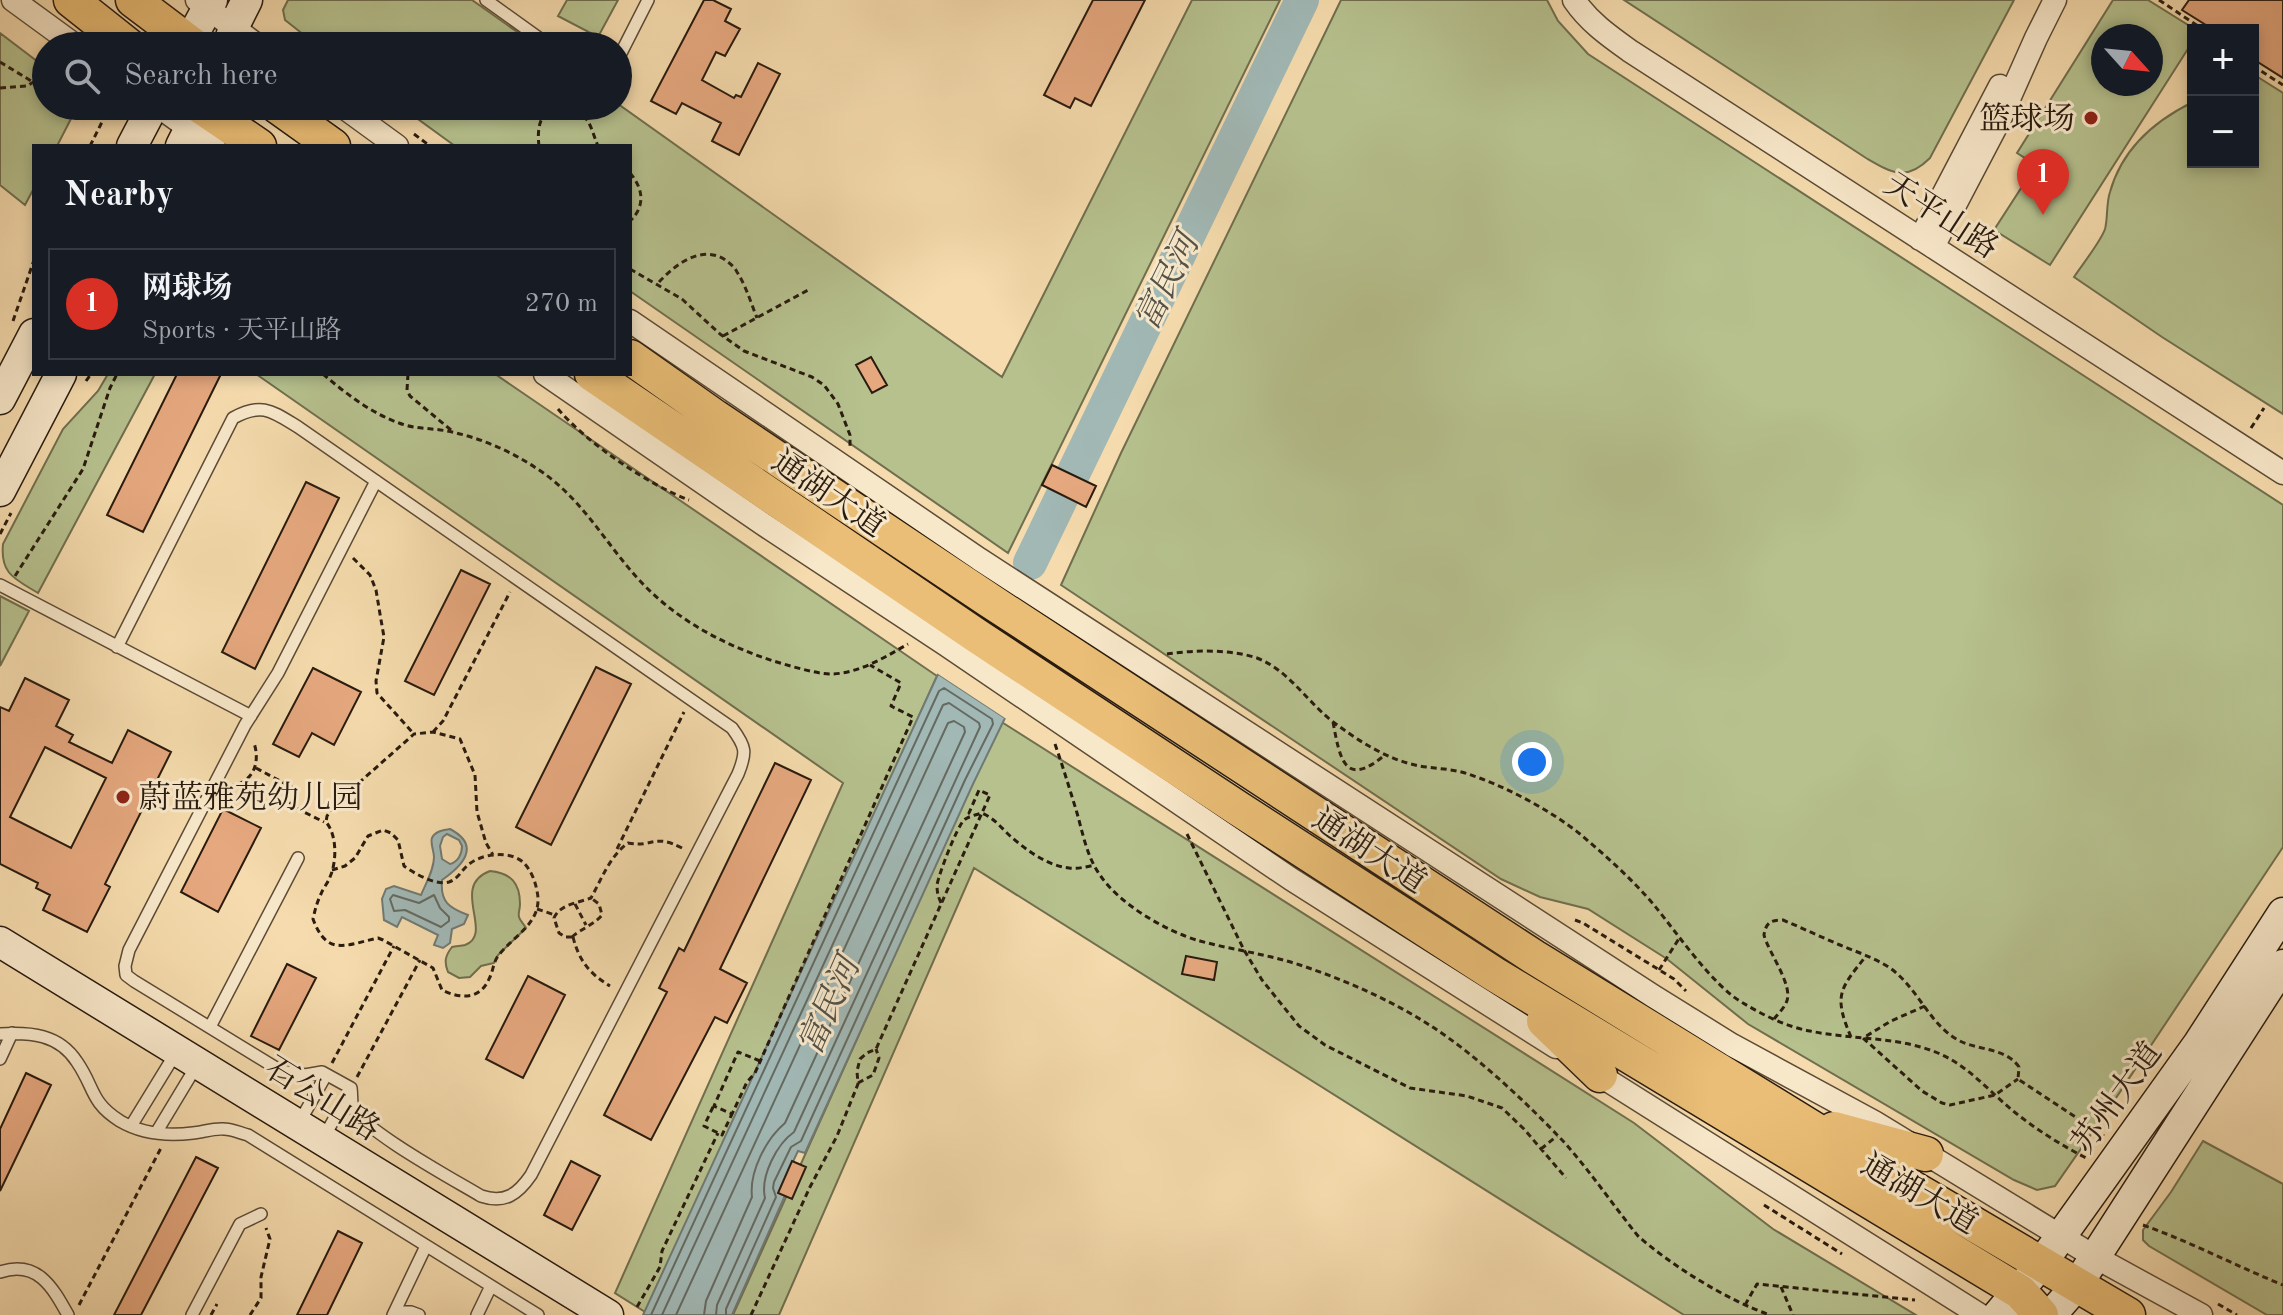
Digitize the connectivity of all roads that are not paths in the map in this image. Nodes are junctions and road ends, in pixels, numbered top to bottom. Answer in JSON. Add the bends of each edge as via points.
{"nodes":[{"id":1,"x":13,"y":0,"type":"edge"},
{"id":2,"x":71,"y":0,"type":"edge"},
{"id":3,"x":133,"y":0,"type":"edge"},
{"id":4,"x":247,"y":0,"type":"edge"},
{"id":5,"x":486,"y":0,"type":"edge"},
{"id":6,"x":648,"y":0,"type":"edge"},
{"id":7,"x":1574,"y":0,"type":"edge"},
{"id":8,"x":1589,"y":0,"type":"edge"},
{"id":9,"x":2045,"y":0,"type":"edge"},
{"id":10,"x":2055,"y":0,"type":"edge"},
{"id":11,"x":206,"y":3,"type":"edge"},
{"id":12,"x":57,"y":32,"type":"edge"},
{"id":13,"x":111,"y":32,"type":"edge"},
{"id":14,"x":174,"y":32,"type":"edge"},
{"id":15,"x":195,"y":32,"type":"edge"},
{"id":16,"x":227,"y":32,"type":"edge"},
{"id":17,"x":233,"y":32,"type":"edge"},
{"id":18,"x":531,"y":32,"type":"edge"},
{"id":19,"x":632,"y":32,"type":"edge"},
{"id":20,"x":148,"y":120,"type":"edge"},
{"id":21,"x":297,"y":120,"type":"edge"},
{"id":22,"x":361,"y":120,"type":"edge"},
{"id":23,"x":198,"y":123,"type":"edge"},
{"id":24,"x":133,"y":144,"type":"edge"},
{"id":25,"x":254,"y":144,"type":"edge"},
{"id":26,"x":330,"y":144,"type":"edge"},
{"id":27,"x":394,"y":144,"type":"edge"},
{"id":28,"x":1929,"y":238,"type":"junction"},
{"id":29,"x":632,"y":322,"type":"edge"},
{"id":30,"x":22,"y":329,"type":"edge"},
{"id":31,"x":632,"y":332,"type":"edge"},
{"id":32,"x":632,"y":358,"type":"edge"},
{"id":33,"x":60,"y":376,"type":"edge"},
{"id":34,"x":548,"y":376,"type":"edge"},
{"id":35,"x":595,"y":376,"type":"edge"},
{"id":36,"x":677,"y":390,"type":"junction"},
{"id":37,"x":0,"y":399,"type":"edge"},
{"id":38,"x":2283,"y":460,"type":"edge"},
{"id":39,"x":2283,"y":473,"type":"edge"},
{"id":40,"x":376,"y":481,"type":"junction"},
{"id":41,"x":0,"y":491,"type":"edge"},
{"id":42,"x":4,"y":586,"type":"edge"},
{"id":43,"x":117,"y":647,"type":"junction"},
{"id":44,"x":248,"y":721,"type":"junction"},
{"id":45,"x":298,"y":858,"type":"dead end"},
{"id":46,"x":2283,"y":913,"type":"edge"},
{"id":47,"x":0,"y":942,"type":"edge"},
{"id":48,"x":2283,"y":965,"type":"edge"},
{"id":49,"x":1494,"y":974,"type":"junction"},
{"id":50,"x":210,"y":1027,"type":"junction"},
{"id":51,"x":6,"y":1033,"type":"edge"},
{"id":52,"x":188,"y":1057,"type":"junction"},
{"id":53,"x":0,"y":1059,"type":"edge"},
{"id":54,"x":326,"y":1075,"type":"junction"},
{"id":55,"x":1600,"y":1075,"type":"junction"},
{"id":56,"x":351,"y":1088,"type":"junction"},
{"id":57,"x":1797,"y":1119,"type":"junction"},
{"id":58,"x":131,"y":1126,"type":"junction"},
{"id":59,"x":311,"y":1132,"type":"junction"},
{"id":60,"x":162,"y":1133,"type":"junction"},
{"id":61,"x":1926,"y":1154,"type":"junction"},
{"id":62,"x":261,"y":1214,"type":"road end"},
{"id":63,"x":1952,"y":1231,"type":"junction"},
{"id":64,"x":2061,"y":1237,"type":"junction"},
{"id":65,"x":426,"y":1246,"type":"junction"},
{"id":66,"x":2041,"y":1264,"type":"junction"},
{"id":67,"x":2086,"y":1271,"type":"junction"},
{"id":68,"x":0,"y":1272,"type":"edge"},
{"id":69,"x":491,"y":1286,"type":"junction"},
{"id":70,"x":2019,"y":1307,"type":"edge"},
{"id":71,"x":394,"y":1313,"type":"edge"},
{"id":72,"x":71,"y":1315,"type":"edge"},
{"id":73,"x":192,"y":1315,"type":"edge"},
{"id":74,"x":419,"y":1315,"type":"edge"},
{"id":75,"x":477,"y":1315,"type":"edge"},
{"id":76,"x":538,"y":1315,"type":"edge"},
{"id":77,"x":608,"y":1315,"type":"edge"},
{"id":78,"x":1980,"y":1315,"type":"edge"},
{"id":79,"x":2051,"y":1315,"type":"edge"},
{"id":80,"x":2128,"y":1315,"type":"edge"},
{"id":81,"x":2201,"y":1315,"type":"edge"}],
"edges":[{"from":1,"to":12,"type":"street"},
{"from":2,"to":13,"type":"main road"},
{"from":3,"to":14,"type":"main road"},
{"from":4,"to":17,"type":"street"},
{"from":5,"to":18,"type":"lane"},
{"from":6,"to":19,"type":"lane"},
{"from":7,"to":28,"type":"street","name":"天平山路","via":[[1601,30],[1630,51]]},
{"from":8,"to":28,"type":"street","name":"天平山路","via":[[1616,29]]},
{"from":9,"to":28,"type":"street"},
{"from":10,"to":28,"type":"street","via":[[2000,119]]},
{"from":11,"to":15,"type":"street"},
{"from":11,"to":16,"type":"street"},
{"from":20,"to":24,"type":"street"},
{"from":21,"to":26,"type":"main road"},
{"from":22,"to":27,"type":"street"},
{"from":23,"to":25,"type":"main road"},
{"from":28,"to":38,"type":"street","name":"天平山路"},
{"from":28,"to":39,"type":"street","name":"天平山路"},
{"from":29,"to":61,"type":"street","via":[[979,559],[1509,904],[1732,1045]]},
{"from":30,"to":37,"type":"street"},
{"from":31,"to":36,"type":"main road"},
{"from":32,"to":36,"type":"main road","name":"通湖大道"},
{"from":33,"to":41,"type":"street"},
{"from":34,"to":55,"type":"street","via":[[1291,879]]},
{"from":35,"to":49,"type":"main road","name":"通湖大道","via":[[1186,775]]},
{"from":36,"to":57,"type":"main road","name":"通湖大道","via":[[1534,957]]},
{"from":40,"to":43,"type":"lane","via":[[277,414],[253,409],[233,418]]},
{"from":40,"to":44,"type":"lane"},
{"from":40,"to":56,"type":"lane","via":[[732,728],[745,748],[744,761],[696,856],[522,1189],[512,1197],[481,1196],[356,1113]]},
{"from":42,"to":43,"type":"lane"},
{"from":43,"to":44,"type":"lane"},
{"from":44,"to":50,"type":"lane","via":[[125,966],[134,981]]},
{"from":45,"to":50,"type":"lane"},
{"from":46,"to":64,"type":"street","name":"苏州大道","via":[[2199,1043]]},
{"from":47,"to":52,"type":"street","name":"石公山路"},
{"from":48,"to":67,"type":"street","name":"苏州大道"},
{"from":49,"to":55,"type":"main road"},
{"from":49,"to":63,"type":"main road","name":"通湖大道"},
{"from":50,"to":54,"type":"lane","via":[[281,1071]]},
{"from":51,"to":53,"type":"lane"},
{"from":51,"to":58,"type":"lane","via":[[44,1035],[59,1043],[77,1061],[98,1103]]},
{"from":52,"to":58,"type":"lane"},
{"from":52,"to":59,"type":"street","name":"石公山路"},
{"from":52,"to":60,"type":"lane"},
{"from":54,"to":56,"type":"lane"},
{"from":54,"to":59,"type":"lane"},
{"from":55,"to":78,"type":"street"},
{"from":56,"to":59,"type":"lane"},
{"from":57,"to":61,"type":"main road"},
{"from":57,"to":63,"type":"main road","name":"通湖大道"},
{"from":58,"to":60,"type":"lane"},
{"from":59,"to":77,"type":"street","name":"石公山路"},
{"from":60,"to":65,"type":"lane","via":[[224,1129],[248,1135]]},
{"from":61,"to":64,"type":"street"},
{"from":62,"to":73,"type":"lane","via":[[240,1224]]},
{"from":63,"to":66,"type":"main road","name":"通湖大道"},
{"from":63,"to":70,"type":"main road","name":"通湖大道"},
{"from":64,"to":66,"type":"street","name":"苏州大道"},
{"from":64,"to":67,"type":"street"},
{"from":65,"to":69,"type":"lane"},
{"from":65,"to":71,"type":"lane"},
{"from":66,"to":67,"type":"main road","name":"通湖大道"},
{"from":66,"to":70,"type":"street","name":"苏州大道"},
{"from":67,"to":79,"type":"street","name":"苏州大道"},
{"from":67,"to":80,"type":"main road","name":"通湖大道"},
{"from":67,"to":81,"type":"street"},
{"from":68,"to":72,"type":"lane","via":[[37,1273]]},
{"from":69,"to":75,"type":"lane"},
{"from":69,"to":76,"type":"lane"},
{"from":71,"to":74,"type":"lane"}]}
